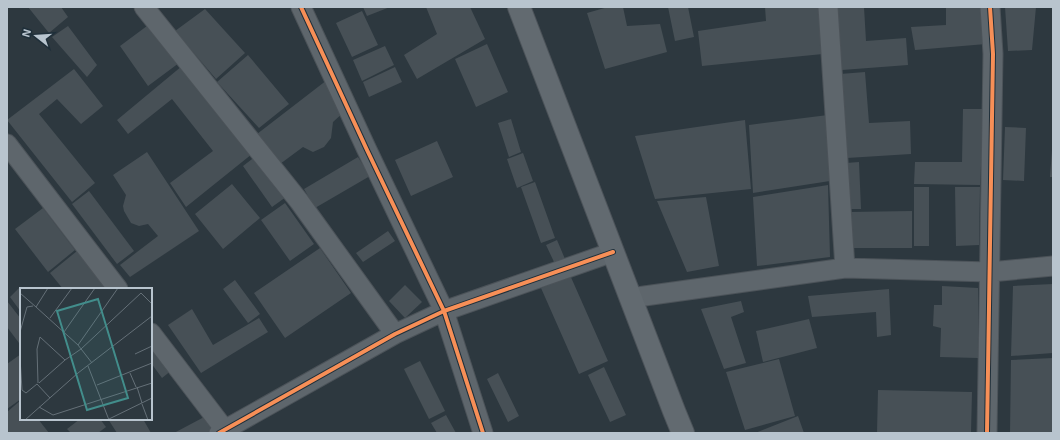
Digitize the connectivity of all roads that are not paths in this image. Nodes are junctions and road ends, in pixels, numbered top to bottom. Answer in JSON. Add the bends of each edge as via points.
{"nodes":[{"id":1,"x":144,"y":7,"type":"edge"},
{"id":2,"x":301,"y":7,"type":"edge"},
{"id":3,"x":519,"y":7,"type":"edge"},
{"id":4,"x":828,"y":7,"type":"edge"},
{"id":5,"x":990,"y":7,"type":"edge"},
{"id":6,"x":7,"y":144,"type":"edge"},
{"id":7,"x":613,"y":252,"type":"junction"},
{"id":8,"x":1053,"y":266,"type":"edge"},
{"id":9,"x":845,"y":268,"type":"junction"},
{"id":10,"x":990,"y":272,"type":"junction"},
{"id":11,"x":117,"y":288,"type":"edge"},
{"id":12,"x":630,"y":298,"type":"junction"},
{"id":13,"x":444,"y":312,"type":"junction"},
{"id":14,"x":152,"y":334,"type":"edge"},
{"id":15,"x":395,"y":334,"type":"junction"},
{"id":16,"x":222,"y":431,"type":"edge"},
{"id":17,"x":483,"y":433,"type":"edge"},
{"id":18,"x":683,"y":433,"type":"edge"},
{"id":19,"x":987,"y":433,"type":"edge"}],
"edges":[{"from":1,"to":15,"type":"street","via":[[299,201]]},
{"from":2,"to":13,"type":"street"},
{"from":3,"to":7,"type":"main road"},
{"from":4,"to":9,"type":"street"},
{"from":5,"to":10,"type":"street","via":[[993,54]]},
{"from":6,"to":11,"type":"street"},
{"from":7,"to":12,"type":"main road"},
{"from":7,"to":13,"type":"street"},
{"from":8,"to":10,"type":"street"},
{"from":9,"to":10,"type":"street"},
{"from":9,"to":12,"type":"street"},
{"from":10,"to":19,"type":"street"},
{"from":12,"to":18,"type":"main road"},
{"from":13,"to":15,"type":"street"},
{"from":13,"to":17,"type":"street"},
{"from":14,"to":16,"type":"street"},
{"from":15,"to":16,"type":"street"}]}
